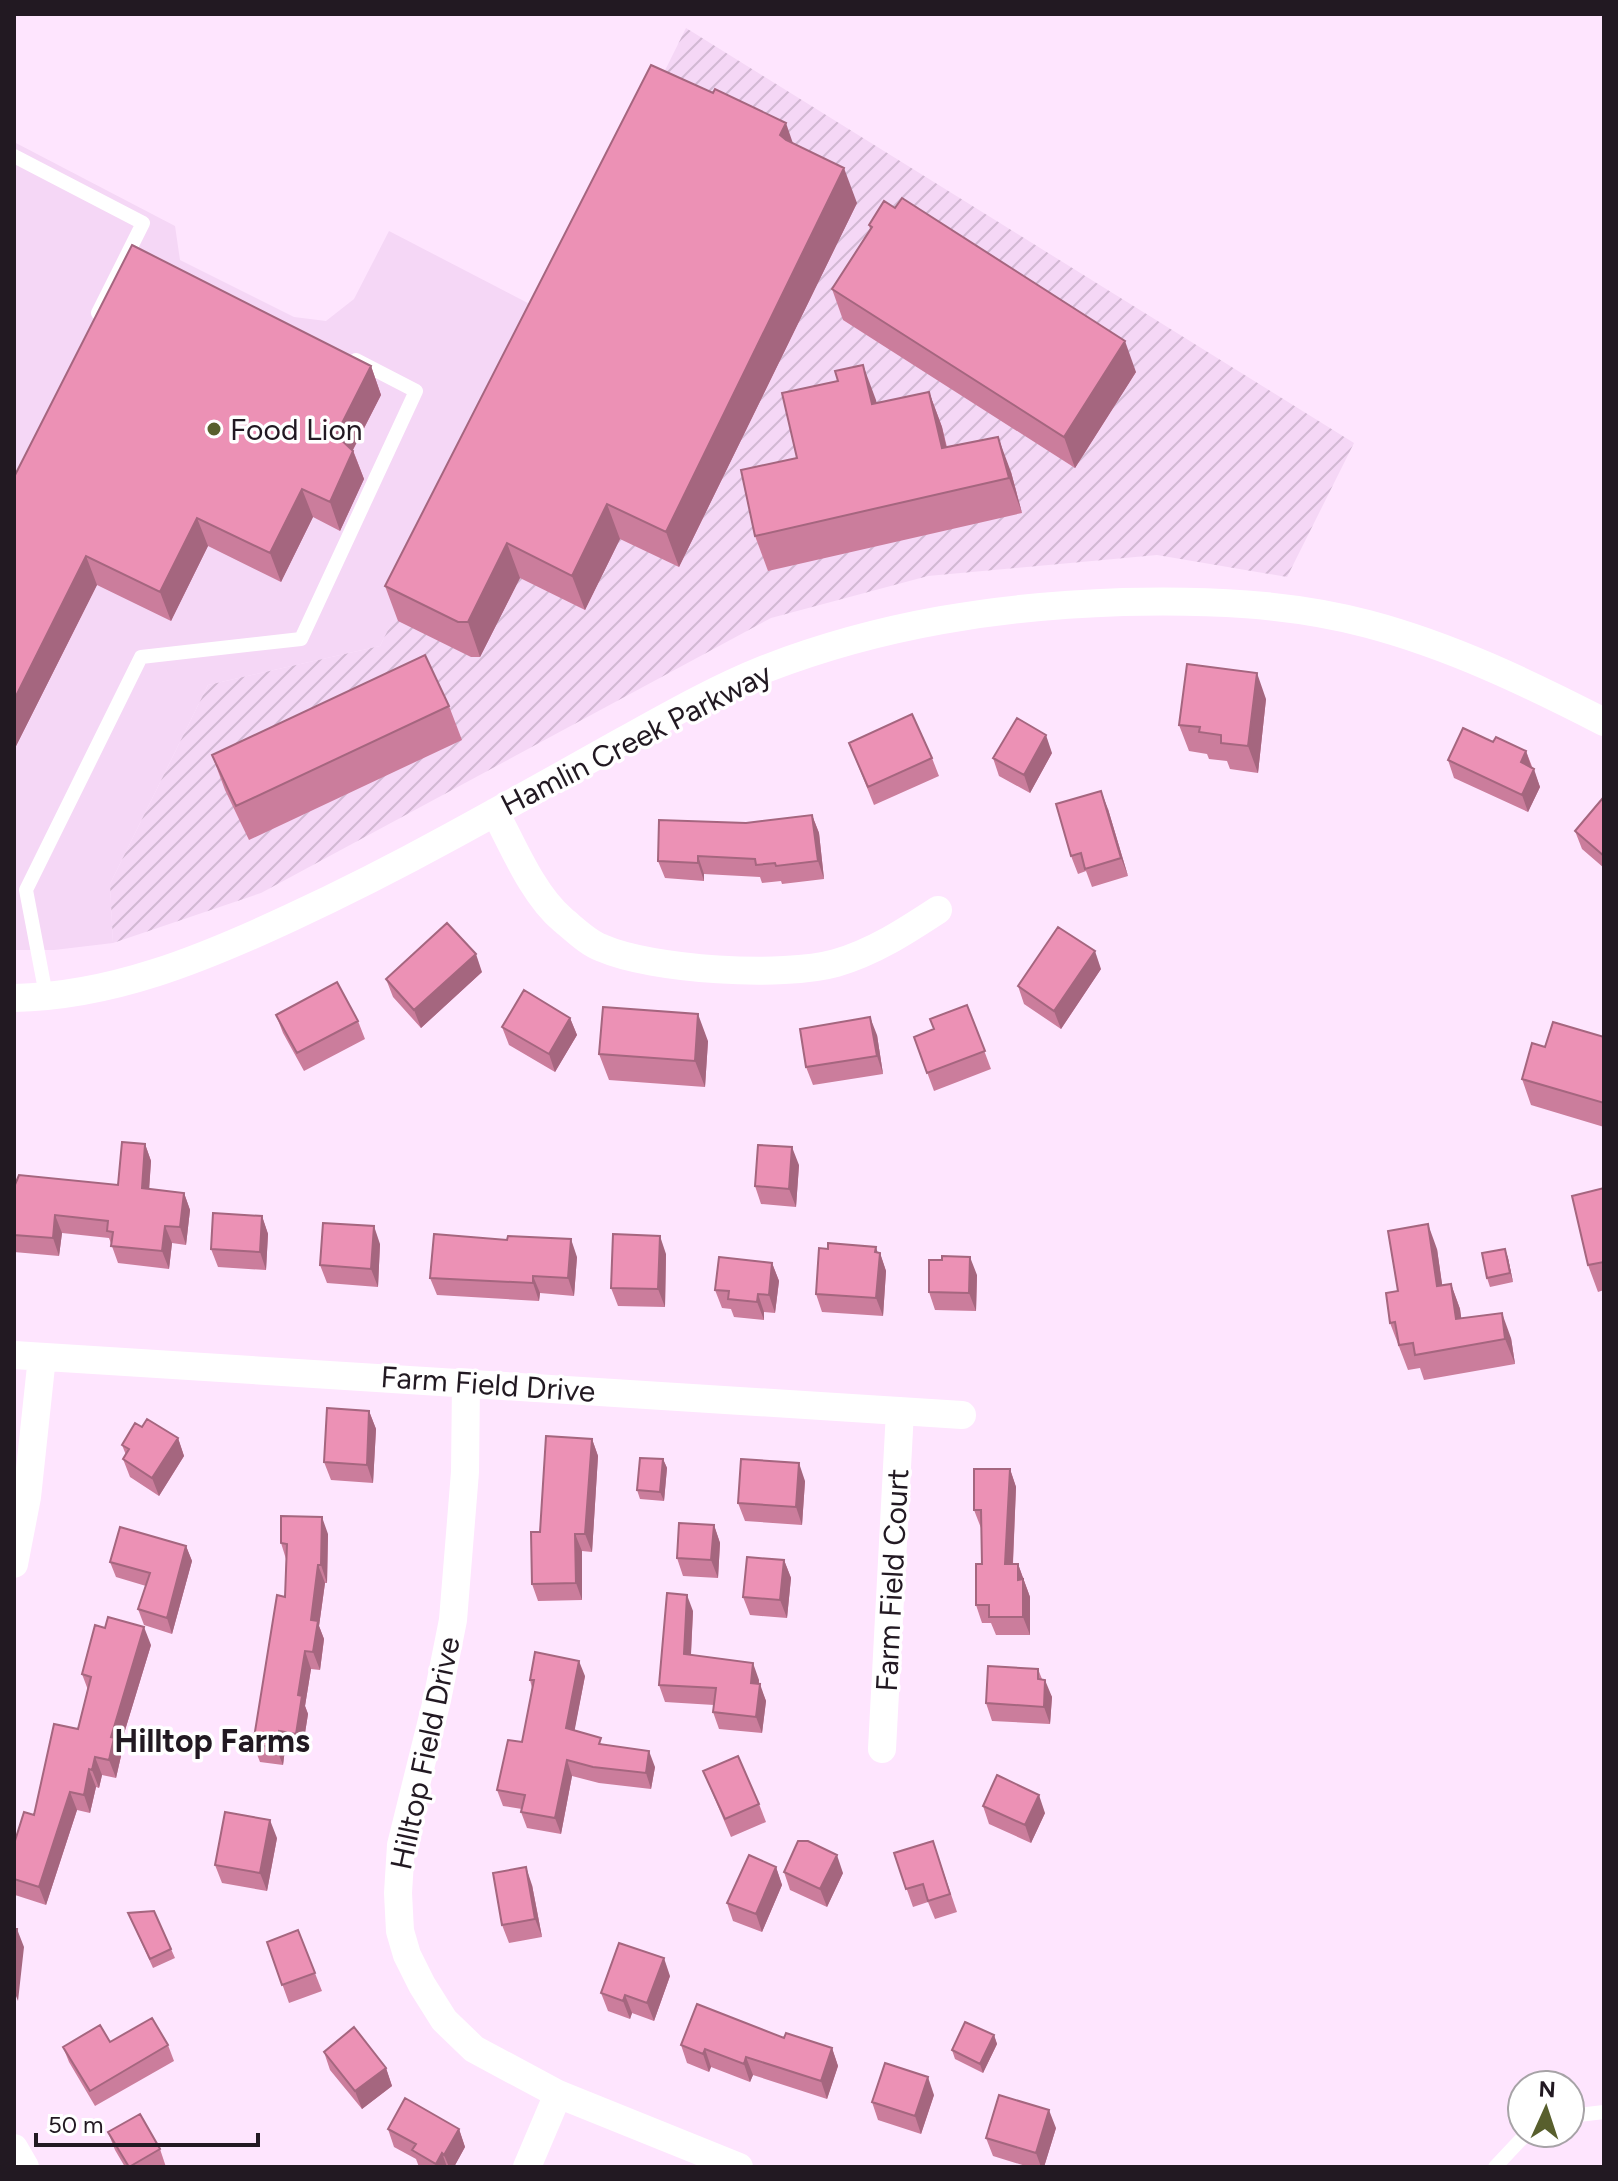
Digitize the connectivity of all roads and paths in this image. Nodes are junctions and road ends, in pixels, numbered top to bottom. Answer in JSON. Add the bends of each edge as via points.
{"nodes":[{"id":1,"x":14,"y":156,"type":"edge"},
{"id":2,"x":132,"y":245,"type":"junction"},
{"id":3,"x":146,"y":253,"type":"edge"},
{"id":4,"x":92,"y":324,"type":"edge"},
{"id":5,"x":345,"y":354,"type":"edge"},
{"id":6,"x":1604,"y":722,"type":"edge"},
{"id":7,"x":495,"y":812,"type":"junction"},
{"id":8,"x":938,"y":910,"type":"dead end"},
{"id":9,"x":46,"y":995,"type":"junction"},
{"id":10,"x":14,"y":998,"type":"edge"},
{"id":11,"x":28,"y":1356,"type":"edge"},
{"id":12,"x":466,"y":1383,"type":"junction"},
{"id":13,"x":900,"y":1411,"type":"junction"},
{"id":14,"x":962,"y":1415,"type":"dead end"},
{"id":15,"x":14,"y":1564,"type":"edge"},
{"id":16,"x":882,"y":1749,"type":"dead end"},
{"id":17,"x":558,"y":2094,"type":"junction"},
{"id":18,"x":14,"y":2148,"type":"edge"},
{"id":19,"x":1512,"y":2149,"type":"edge"},
{"id":20,"x":25,"y":2167,"type":"edge"},
{"id":21,"x":527,"y":2167,"type":"edge"},
{"id":22,"x":739,"y":2167,"type":"edge"},
{"id":23,"x":1495,"y":2167,"type":"edge"}],
"edges":[{"from":1,"to":2,"type":"lane","via":[[143,223]]},
{"from":2,"to":3,"type":"lane"},
{"from":2,"to":4,"type":"lane"},
{"from":5,"to":9,"type":"lane","via":[[416,391],[301,639],[141,657],[26,890]]},
{"from":6,"to":7,"type":"street","name":"Hamlin Creek Parkway","via":[[1469,658],[1367,624],[1261,604],[1073,604],[914,624],[822,648],[704,696]]},
{"from":7,"to":8,"type":"street","via":[[533,882],[560,918],[599,947],[644,962],[779,970],[835,963],[889,942]]},
{"from":7,"to":9,"type":"street","name":"Hamlin Creek Parkway","via":[[378,877],[211,955],[114,985]]},
{"from":9,"to":10,"type":"street","name":"Hamlin Creek Parkway"},
{"from":11,"to":12,"type":"street","name":"Farm Field Drive"},
{"from":11,"to":15,"type":"street","via":[[27,1497]]},
{"from":12,"to":13,"type":"street","name":"Farm Field Drive"},
{"from":12,"to":17,"type":"street","name":"Hilltop Field Drive","via":[[453,1620],[401,1845],[400,1931],[422,1985],[444,2020],[474,2049]]},
{"from":13,"to":14,"type":"street","name":"Farm Field Drive"},
{"from":13,"to":16,"type":"street","name":"Farm Field Court"},
{"from":17,"to":21,"type":"street"},
{"from":17,"to":22,"type":"street","name":"Hilltop Field Drive"},
{"from":18,"to":20,"type":"street"},
{"from":19,"to":23,"type":"lane"}]}
